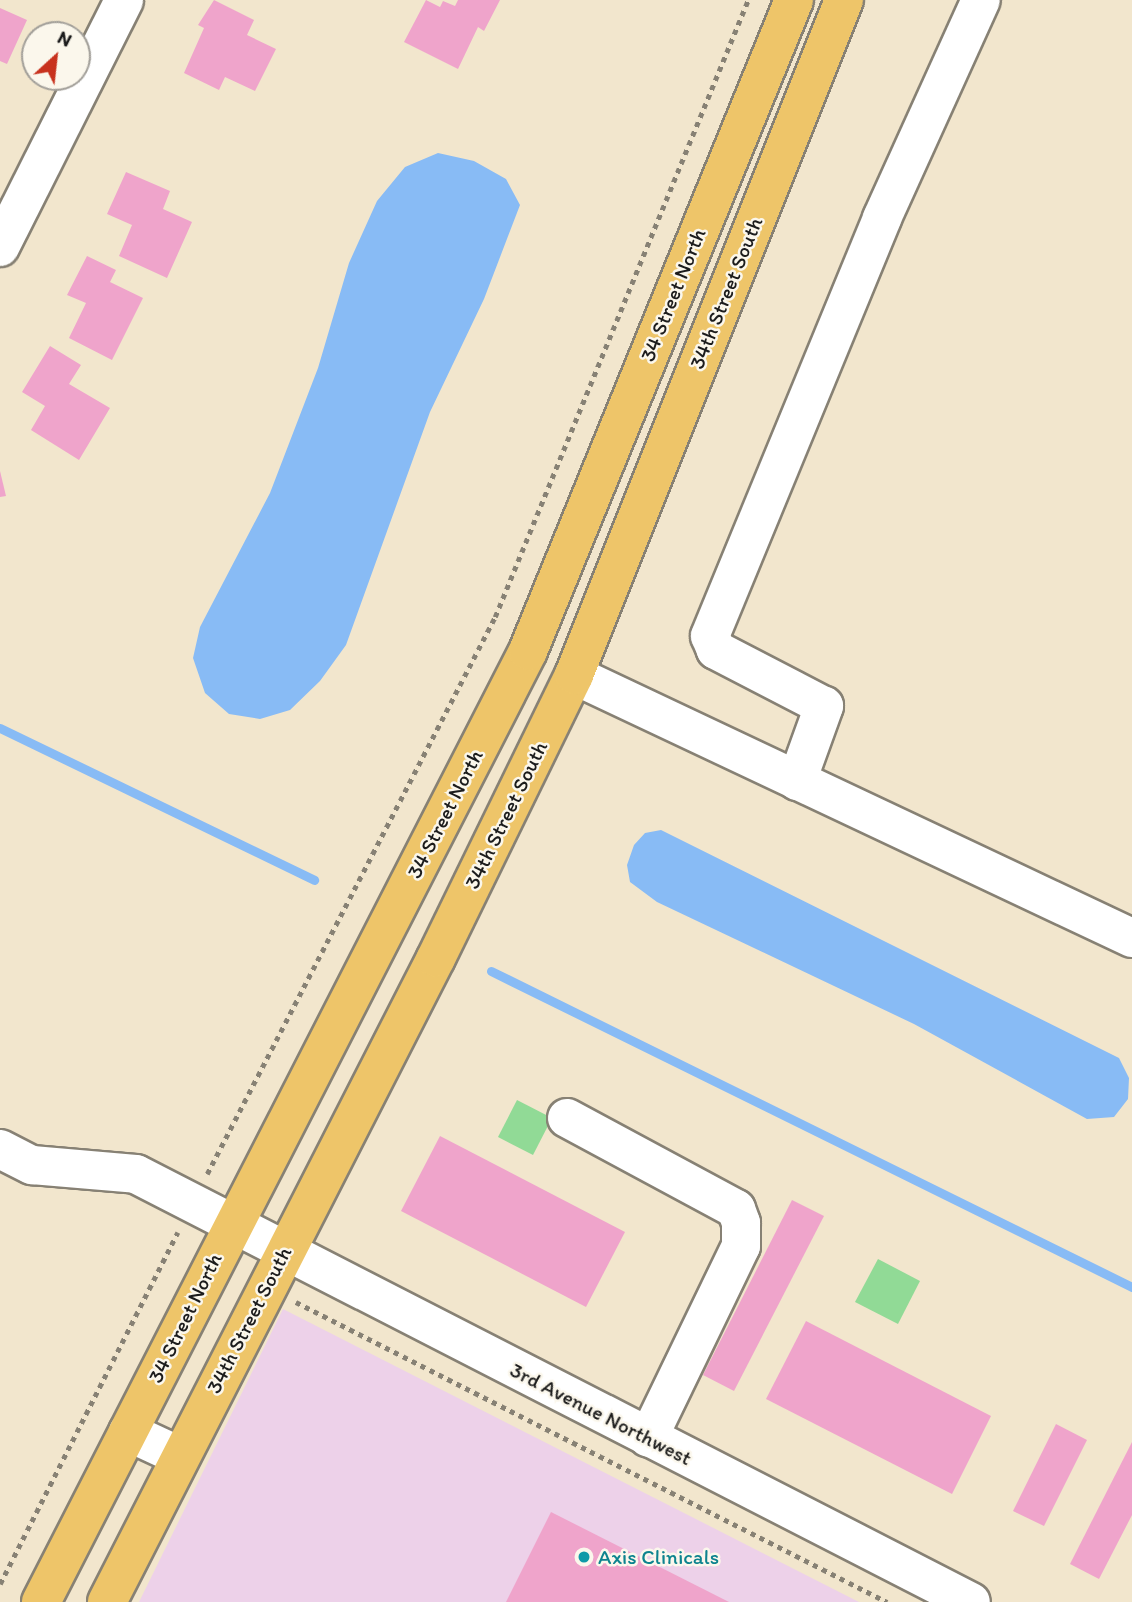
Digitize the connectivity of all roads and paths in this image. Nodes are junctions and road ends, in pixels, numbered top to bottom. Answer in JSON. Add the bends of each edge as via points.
{"nodes":[{"id":1,"x":124,"y":0,"type":"edge"},
{"id":2,"x":748,"y":0,"type":"edge"},
{"id":3,"x":793,"y":0,"type":"edge"},
{"id":4,"x":844,"y":0,"type":"edge"},
{"id":5,"x":981,"y":0,"type":"edge"},
{"id":6,"x":0,"y":247,"type":"edge"},
{"id":7,"x":574,"y":675,"type":"junction"},
{"id":8,"x":797,"y":781,"type":"junction"},
{"id":9,"x":1132,"y":938,"type":"edge"},
{"id":10,"x":567,"y":1118,"type":"dead end"},
{"id":11,"x":0,"y":1149,"type":"edge"},
{"id":12,"x":192,"y":1203,"type":"junction"},
{"id":13,"x":232,"y":1224,"type":"junction"},
{"id":14,"x":174,"y":1239,"type":"junction"},
{"id":15,"x":284,"y":1251,"type":"junction"},
{"id":16,"x":214,"y":1259,"type":"junction"},
{"id":17,"x":266,"y":1287,"type":"junction"},
{"id":18,"x":128,"y":1432,"type":"junction"},
{"id":19,"x":648,"y":1437,"type":"junction"},
{"id":20,"x":180,"y":1457,"type":"junction"},
{"id":21,"x":0,"y":1584,"type":"edge"},
{"id":22,"x":41,"y":1602,"type":"edge"},
{"id":23,"x":107,"y":1602,"type":"edge"},
{"id":24,"x":887,"y":1602,"type":"edge"},
{"id":25,"x":971,"y":1602,"type":"edge"}],
"edges":[{"from":1,"to":6,"type":"street"},
{"from":2,"to":12,"type":"path","via":[[495,617]]},
{"from":3,"to":13,"type":"main road","name":"34 Street North","via":[[528,651]]},
{"from":4,"to":7,"type":"main road","name":"34th Street South"},
{"from":5,"to":8,"type":"street","via":[[882,218],[710,636],[716,650],[824,706]]},
{"from":7,"to":8,"type":"street"},
{"from":7,"to":15,"type":"main road","name":"34th Street South","via":[[436,958]]},
{"from":8,"to":9,"type":"street"},
{"from":10,"to":19,"type":"street","via":[[736,1209],[741,1223],[741,1246]]},
{"from":11,"to":12,"type":"street","name":"3rd Avenue Northwest","via":[[32,1165],[136,1174]]},
{"from":12,"to":13,"type":"street","name":"3rd Avenue Northwest"},
{"from":12,"to":14,"type":"path"},
{"from":13,"to":15,"type":"street","name":"3rd Avenue Northwest"},
{"from":13,"to":16,"type":"main road","name":"34 Street North"},
{"from":14,"to":16,"type":"path"},
{"from":14,"to":21,"type":"path"},
{"from":15,"to":17,"type":"main road","name":"34th Street South"},
{"from":15,"to":19,"type":"street","name":"3rd Avenue Northwest"},
{"from":16,"to":18,"type":"main road","name":"34 Street North"},
{"from":17,"to":20,"type":"main road","name":"34th Street South"},
{"from":17,"to":24,"type":"path"},
{"from":18,"to":20,"type":"street"},
{"from":18,"to":22,"type":"main road","name":"34 Street North"},
{"from":19,"to":25,"type":"street","name":"3rd Avenue Northwest"},
{"from":20,"to":23,"type":"main road","name":"34th Street South"}]}
